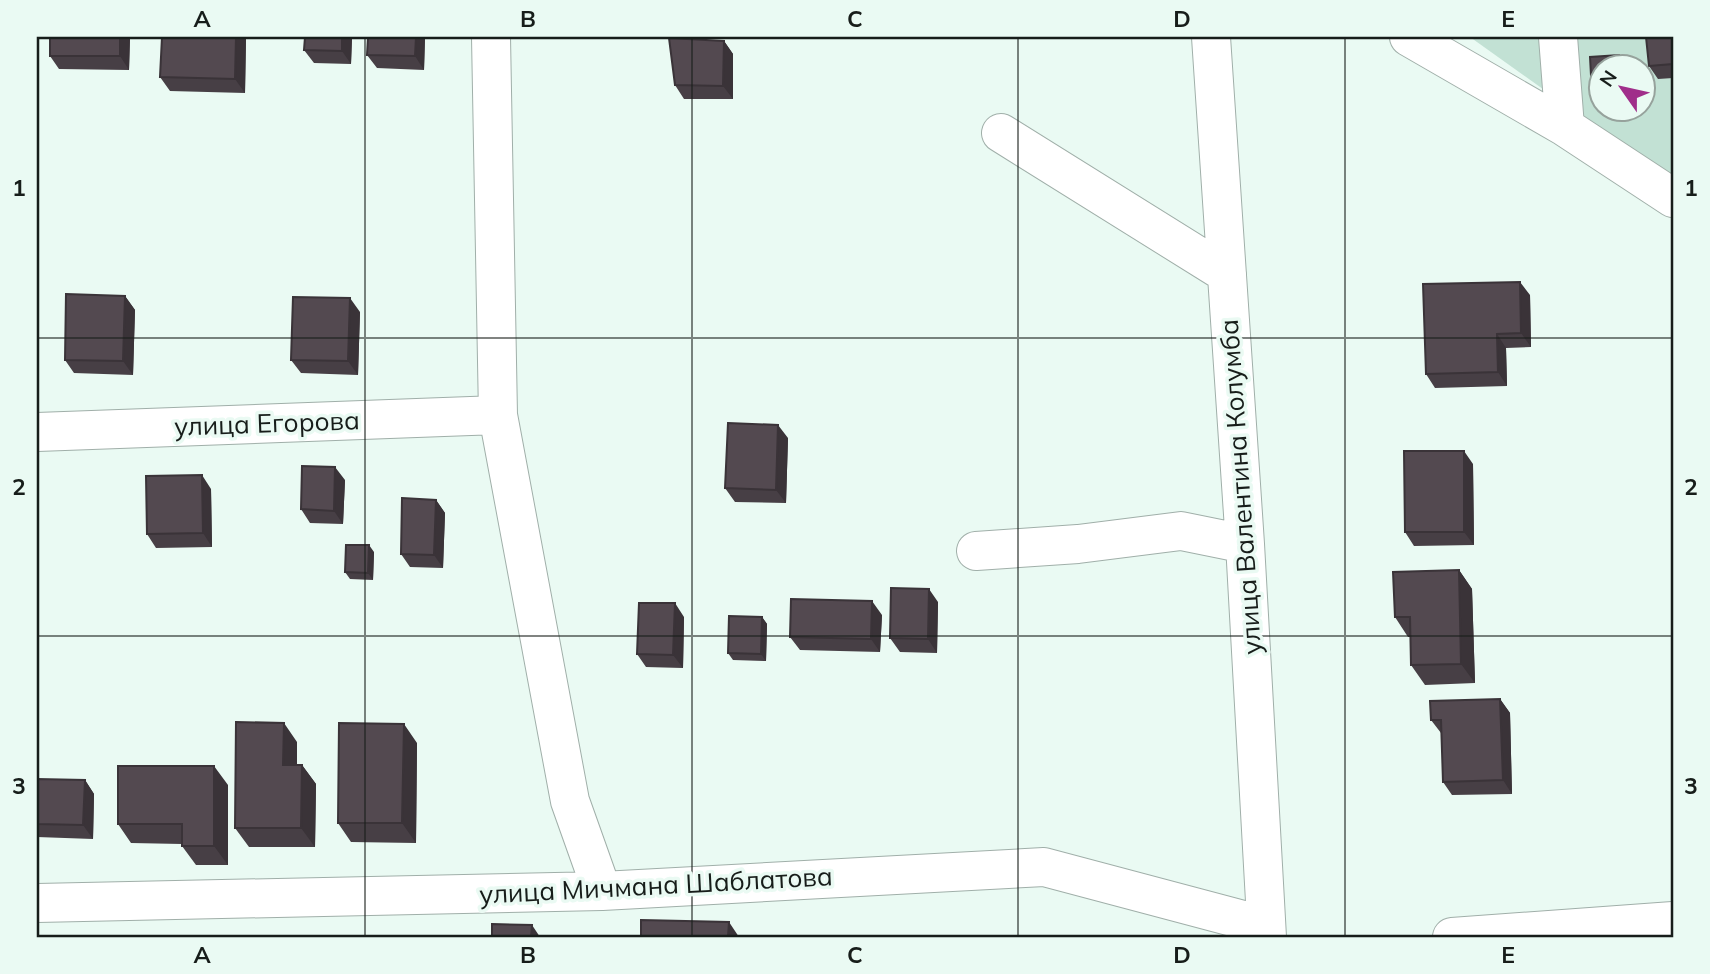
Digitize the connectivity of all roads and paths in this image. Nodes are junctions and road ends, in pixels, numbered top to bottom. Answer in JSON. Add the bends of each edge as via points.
{"nodes":[{"id":1,"x":491,"y":37,"type":"edge"},
{"id":2,"x":1211,"y":37,"type":"edge"},
{"id":3,"x":1409,"y":37,"type":"edge"},
{"id":4,"x":1558,"y":37,"type":"edge"},
{"id":5,"x":1565,"y":127,"type":"junction"},
{"id":6,"x":1001,"y":133,"type":"dead end"},
{"id":7,"x":1673,"y":198,"type":"edge"},
{"id":8,"x":1227,"y":274,"type":"junction"},
{"id":9,"x":498,"y":415,"type":"junction"},
{"id":10,"x":37,"y":432,"type":"edge"},
{"id":11,"x":1245,"y":544,"type":"junction"},
{"id":12,"x":976,"y":551,"type":"dead end"},
{"id":13,"x":601,"y":891,"type":"junction"},
{"id":14,"x":37,"y":903,"type":"edge"},
{"id":15,"x":1673,"y":921,"type":"edge"},
{"id":16,"x":1267,"y":932,"type":"edge"},
{"id":17,"x":1452,"y":937,"type":"edge"}],
"edges":[{"from":1,"to":9,"type":"street"},
{"from":2,"to":8,"type":"street","name":"улица Валентина Колумба"},
{"from":3,"to":5,"type":"street"},
{"from":4,"to":5,"type":"street"},
{"from":5,"to":7,"type":"street"},
{"from":6,"to":8,"type":"street"},
{"from":8,"to":11,"type":"street","name":"улица Валентина Колумба"},
{"from":9,"to":10,"type":"street","name":"улица Егорова"},
{"from":9,"to":13,"type":"street","via":[[570,801]]},
{"from":11,"to":12,"type":"street","via":[[1181,531]]},
{"from":11,"to":16,"type":"street","name":"улица Валентина Колумба"},
{"from":13,"to":14,"type":"street","name":"улица Мичмана Шаблатова"},
{"from":13,"to":16,"type":"street","name":"улица Мичмана Шаблатова","via":[[1044,867]]},
{"from":15,"to":17,"type":"street"}]}
